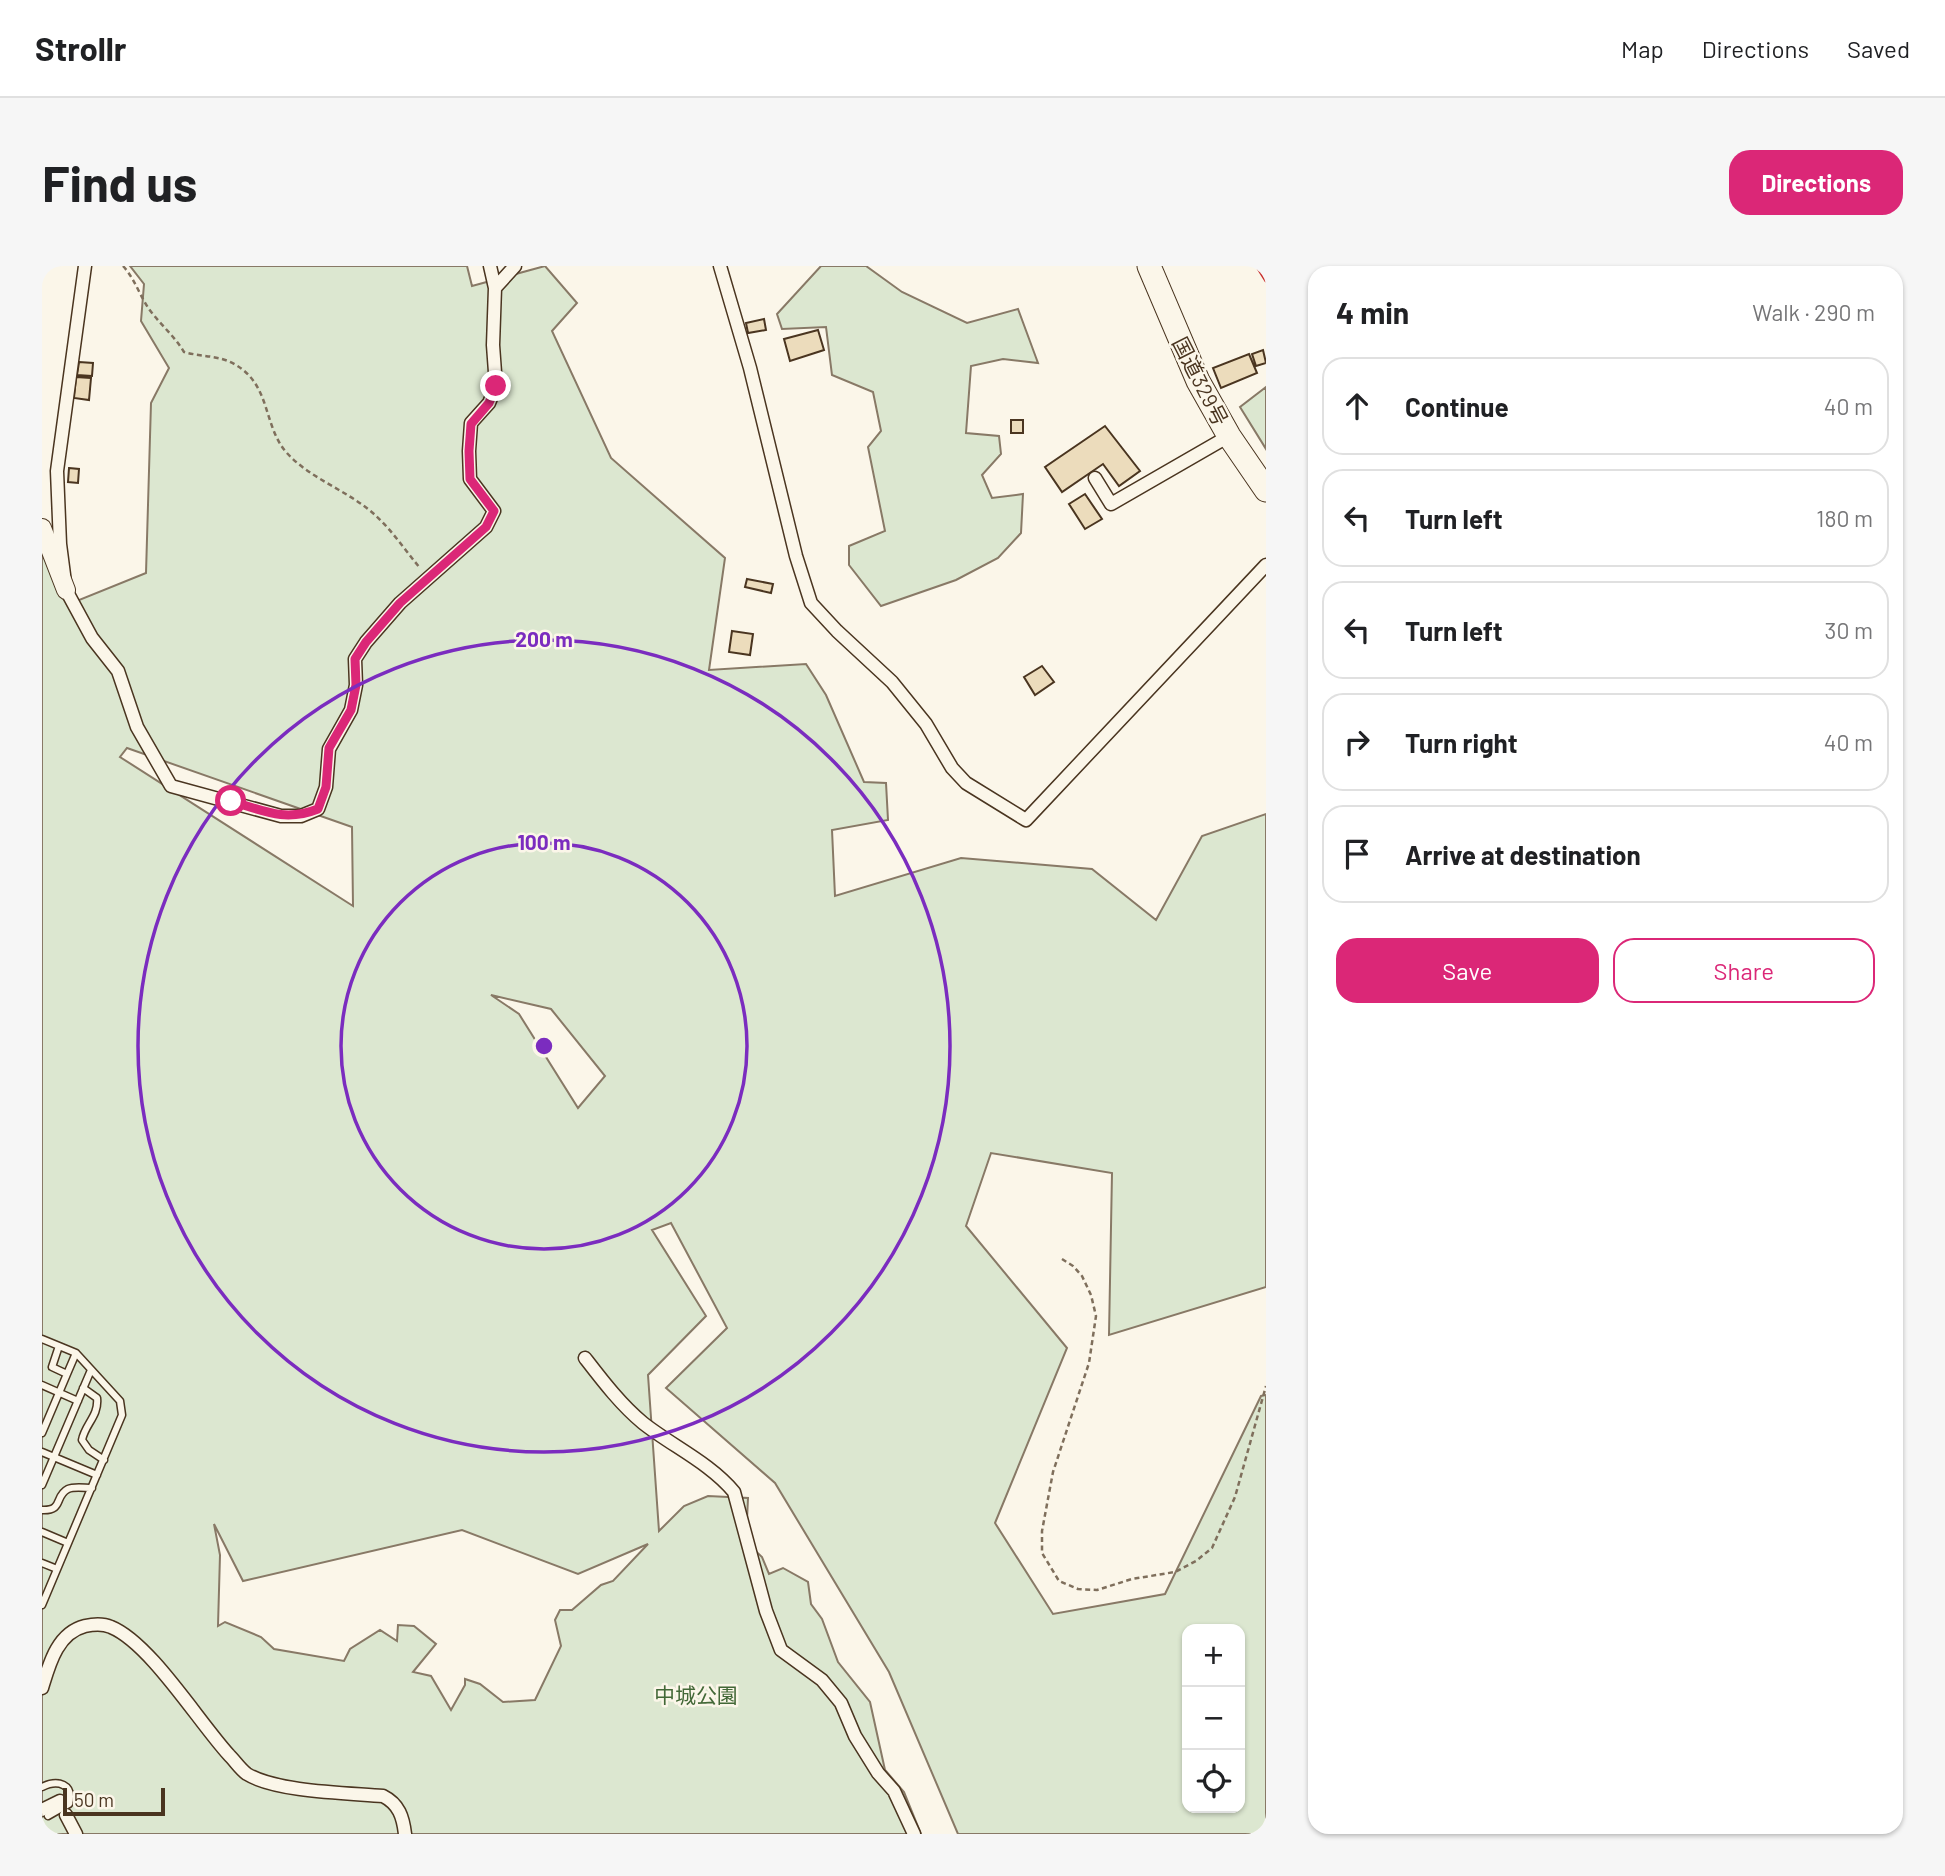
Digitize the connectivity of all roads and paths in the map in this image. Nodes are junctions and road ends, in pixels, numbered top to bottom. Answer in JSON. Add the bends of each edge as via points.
{"nodes":[{"id":1,"x":85,"y":266,"type":"edge"},
{"id":2,"x":123,"y":266,"type":"edge"},
{"id":3,"x":490,"y":266,"type":"edge"},
{"id":4,"x":515,"y":266,"type":"edge"},
{"id":5,"x":720,"y":266,"type":"edge"},
{"id":6,"x":1149,"y":266,"type":"edge"},
{"id":7,"x":495,"y":288,"type":"junction"},
{"id":8,"x":1229,"y":436,"type":"junction"},
{"id":9,"x":1095,"y":478,"type":"dead end"},
{"id":10,"x":1266,"y":490,"type":"edge"},
{"id":11,"x":42,"y":528,"type":"edge"},
{"id":12,"x":1266,"y":565,"type":"edge"},
{"id":13,"x":428,"y":578,"type":"junction"},
{"id":14,"x":66,"y":590,"type":"junction"},
{"id":15,"x":1062,"y":1259,"type":"dead end"},
{"id":16,"x":42,"y":1340,"type":"edge"},
{"id":17,"x":59,"y":1346,"type":"junction"},
{"id":18,"x":76,"y":1353,"type":"junction"},
{"id":19,"x":584,"y":1358,"type":"dead end"},
{"id":20,"x":91,"y":1370,"type":"junction"},
{"id":21,"x":67,"y":1374,"type":"junction"},
{"id":22,"x":42,"y":1385,"type":"edge"},
{"id":23,"x":1266,"y":1386,"type":"edge"},
{"id":24,"x":83,"y":1388,"type":"junction"},
{"id":25,"x":58,"y":1394,"type":"junction"},
{"id":26,"x":78,"y":1401,"type":"junction"},
{"id":27,"x":42,"y":1433,"type":"edge"},
{"id":28,"x":42,"y":1452,"type":"edge"},
{"id":29,"x":54,"y":1457,"type":"junction"},
{"id":30,"x":104,"y":1460,"type":"junction"},
{"id":31,"x":97,"y":1475,"type":"junction"},
{"id":32,"x":42,"y":1485,"type":"edge"},
{"id":33,"x":92,"y":1488,"type":"junction"},
{"id":34,"x":42,"y":1510,"type":"edge"},
{"id":35,"x":42,"y":1532,"type":"edge"},
{"id":36,"x":68,"y":1543,"type":"junction"},
{"id":37,"x":42,"y":1563,"type":"edge"},
{"id":38,"x":57,"y":1570,"type":"junction"},
{"id":39,"x":42,"y":1579,"type":"edge"},
{"id":40,"x":50,"y":1583,"type":"junction"},
{"id":41,"x":42,"y":1604,"type":"edge"},
{"id":42,"x":42,"y":1688,"type":"edge"},
{"id":43,"x":42,"y":1787,"type":"edge"},
{"id":44,"x":60,"y":1801,"type":"dead end"},
{"id":45,"x":45,"y":1813,"type":"edge"},
{"id":46,"x":66,"y":1815,"type":"dead end"},
{"id":47,"x":76,"y":1834,"type":"edge"},
{"id":48,"x":405,"y":1834,"type":"edge"},
{"id":49,"x":914,"y":1834,"type":"edge"}],
"edges":[{"from":1,"to":14,"type":"street","via":[[57,471]]},
{"from":2,"to":13,"type":"path","via":[[184,352],[236,365],[256,383],[284,449],[304,469],[376,515]]},
{"from":3,"to":7,"type":"street"},
{"from":4,"to":7,"type":"street"},
{"from":5,"to":12,"type":"street","via":[[811,603],[891,682],[966,783],[1026,820]]},
{"from":6,"to":8,"type":"highway","name":"国道329号","via":[[1198,381]]},
{"from":7,"to":13,"type":"street","via":[[496,386],[471,424],[469,451],[470,479],[494,511],[486,527]]},
{"from":8,"to":9,"type":"street","via":[[1111,504]]},
{"from":8,"to":10,"type":"highway","name":"国道329号"},
{"from":11,"to":14,"type":"street"},
{"from":13,"to":14,"type":"street","via":[[400,603],[355,659],[351,710],[329,748],[326,787],[318,809],[301,816],[281,816],[171,786],[137,727],[118,671],[92,638]]},
{"from":15,"to":23,"type":"path","via":[[1082,1276],[1096,1316],[1089,1363],[1053,1472],[1042,1531],[1042,1553],[1059,1581],[1097,1590],[1175,1572],[1212,1548],[1235,1497]]},
{"from":16,"to":17,"type":"lane"},
{"from":17,"to":18,"type":"lane"},
{"from":17,"to":21,"type":"lane","via":[[52,1367]]},
{"from":18,"to":20,"type":"lane"},
{"from":18,"to":21,"type":"lane"},
{"from":19,"to":49,"type":"street","via":[[641,1422],[723,1479],[734,1492],[780,1650],[822,1680],[841,1703],[855,1736],[894,1791]]},
{"from":20,"to":24,"type":"lane"},
{"from":20,"to":30,"type":"lane","via":[[120,1401],[122,1415]]},
{"from":21,"to":25,"type":"lane"},
{"from":22,"to":25,"type":"lane"},
{"from":24,"to":26,"type":"lane"},
{"from":24,"to":30,"type":"lane","via":[[98,1405],[82,1440]]},
{"from":25,"to":26,"type":"lane"},
{"from":25,"to":27,"type":"lane"},
{"from":26,"to":29,"type":"lane"},
{"from":28,"to":29,"type":"lane"},
{"from":29,"to":31,"type":"lane"},
{"from":29,"to":32,"type":"lane"},
{"from":30,"to":31,"type":"lane"},
{"from":31,"to":33,"type":"lane"},
{"from":33,"to":34,"type":"lane","via":[[70,1488],[56,1507]]},
{"from":33,"to":36,"type":"lane"},
{"from":35,"to":36,"type":"lane"},
{"from":36,"to":38,"type":"lane"},
{"from":37,"to":38,"type":"lane"},
{"from":38,"to":40,"type":"lane"},
{"from":39,"to":40,"type":"lane"},
{"from":40,"to":41,"type":"lane"},
{"from":42,"to":48,"type":"street","via":[[58,1646],[78,1628],[94,1623],[109,1626],[141,1649],[247,1774],[307,1790],[383,1796],[401,1813]]},
{"from":43,"to":45,"type":"lane","via":[[61,1782],[69,1790],[68,1804]]},
{"from":44,"to":45,"type":"street"},
{"from":46,"to":47,"type":"street"}]}
